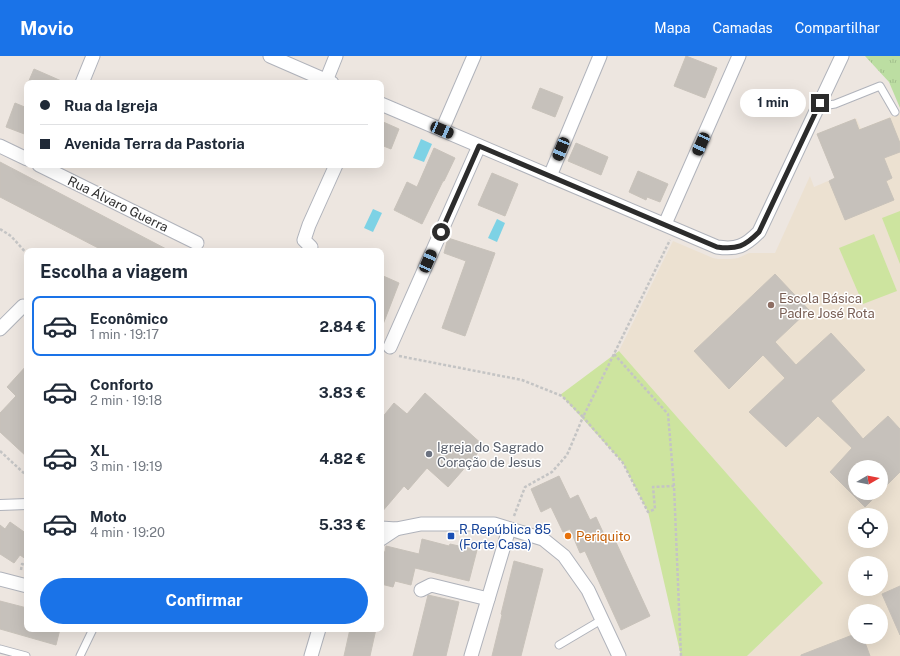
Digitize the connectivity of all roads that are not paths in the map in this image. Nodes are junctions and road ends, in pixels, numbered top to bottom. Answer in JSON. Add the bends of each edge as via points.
{"nodes":[{"id":1,"x":93,"y":56,"type":"edge"},
{"id":2,"x":270,"y":56,"type":"edge"},
{"id":3,"x":336,"y":56,"type":"edge"},
{"id":4,"x":474,"y":56,"type":"edge"},
{"id":5,"x":600,"y":56,"type":"edge"},
{"id":6,"x":739,"y":56,"type":"edge"},
{"id":7,"x":842,"y":56,"type":"edge"},
{"id":8,"x":83,"y":80,"type":"edge"},
{"id":9,"x":324,"y":80,"type":"edge"},
{"id":10,"x":330,"y":80,"type":"edge"},
{"id":11,"x":820,"y":103,"type":"junction"},
{"id":12,"x":384,"y":105,"type":"edge"},
{"id":13,"x":895,"y":112,"type":"dead end"},
{"id":14,"x":442,"y":130,"type":"junction"},
{"id":15,"x":0,"y":146,"type":"edge"},
{"id":16,"x":479,"y":146,"type":"junction"},
{"id":17,"x":24,"y":158,"type":"edge"},
{"id":18,"x":45,"y":168,"type":"edge"},
{"id":19,"x":335,"y":168,"type":"edge"},
{"id":20,"x":550,"y":176,"type":"junction"},
{"id":21,"x":670,"y":227,"type":"junction"},
{"id":22,"x":197,"y":243,"type":"dead end"},
{"id":23,"x":311,"y":247,"type":"dead end"},
{"id":24,"x":23,"y":306,"type":"dead end"},
{"id":25,"x":0,"y":329,"type":"edge"},
{"id":26,"x":392,"y":351,"type":"road end"},
{"id":27,"x":24,"y":504,"type":"edge"},
{"id":28,"x":0,"y":505,"type":"edge"},
{"id":29,"x":384,"y":528,"type":"edge"},
{"id":30,"x":396,"y":528,"type":"junction"},
{"id":31,"x":509,"y":529,"type":"junction"},
{"id":32,"x":384,"y":537,"type":"edge"},
{"id":33,"x":0,"y":579,"type":"edge"},
{"id":34,"x":24,"y":585,"type":"edge"},
{"id":35,"x":421,"y":590,"type":"dead end"},
{"id":36,"x":488,"y":598,"type":"junction"},
{"id":37,"x":603,"y":619,"type":"junction"},
{"id":38,"x":92,"y":632,"type":"edge"},
{"id":39,"x":318,"y":632,"type":"edge"},
{"id":40,"x":559,"y":645,"type":"dead end"},
{"id":41,"x":0,"y":649,"type":"edge"},
{"id":42,"x":26,"y":656,"type":"edge"},
{"id":43,"x":80,"y":656,"type":"edge"},
{"id":44,"x":311,"y":656,"type":"edge"},
{"id":45,"x":471,"y":656,"type":"edge"},
{"id":46,"x":619,"y":656,"type":"edge"}],
"edges":[{"from":1,"to":8,"type":"street"},
{"from":2,"to":9,"type":"street"},
{"from":3,"to":10,"type":"street"},
{"from":4,"to":14,"type":"street"},
{"from":5,"to":20,"type":"street"},
{"from":6,"to":21,"type":"street"},
{"from":7,"to":11,"type":"street"},
{"from":11,"to":13,"type":"lane","via":[[835,104],[880,86]]},
{"from":11,"to":21,"type":"street","via":[[759,232],[751,241],[727,249]]},
{"from":12,"to":14,"type":"street"},
{"from":14,"to":16,"type":"street"},
{"from":15,"to":17,"type":"street"},
{"from":16,"to":20,"type":"street"},
{"from":16,"to":26,"type":"street"},
{"from":18,"to":22,"type":"street","name":"Rua Álvaro Guerra"},
{"from":19,"to":23,"type":"street","via":[[304,240]]},
{"from":20,"to":21,"type":"street"},
{"from":24,"to":25,"type":"street"},
{"from":27,"to":28,"type":"street"},
{"from":29,"to":30,"type":"street"},
{"from":30,"to":31,"type":"street","via":[[421,524],[494,524]]},
{"from":30,"to":32,"type":"street"},
{"from":31,"to":36,"type":"street"},
{"from":31,"to":37,"type":"street","via":[[543,539],[564,556],[588,590]]},
{"from":33,"to":34,"type":"street"},
{"from":35,"to":36,"type":"street","via":[[431,585]]},
{"from":36,"to":45,"type":"street"},
{"from":37,"to":40,"type":"lane"},
{"from":37,"to":46,"type":"street"},
{"from":38,"to":43,"type":"lane"},
{"from":39,"to":44,"type":"street"},
{"from":41,"to":42,"type":"lane"}]}
